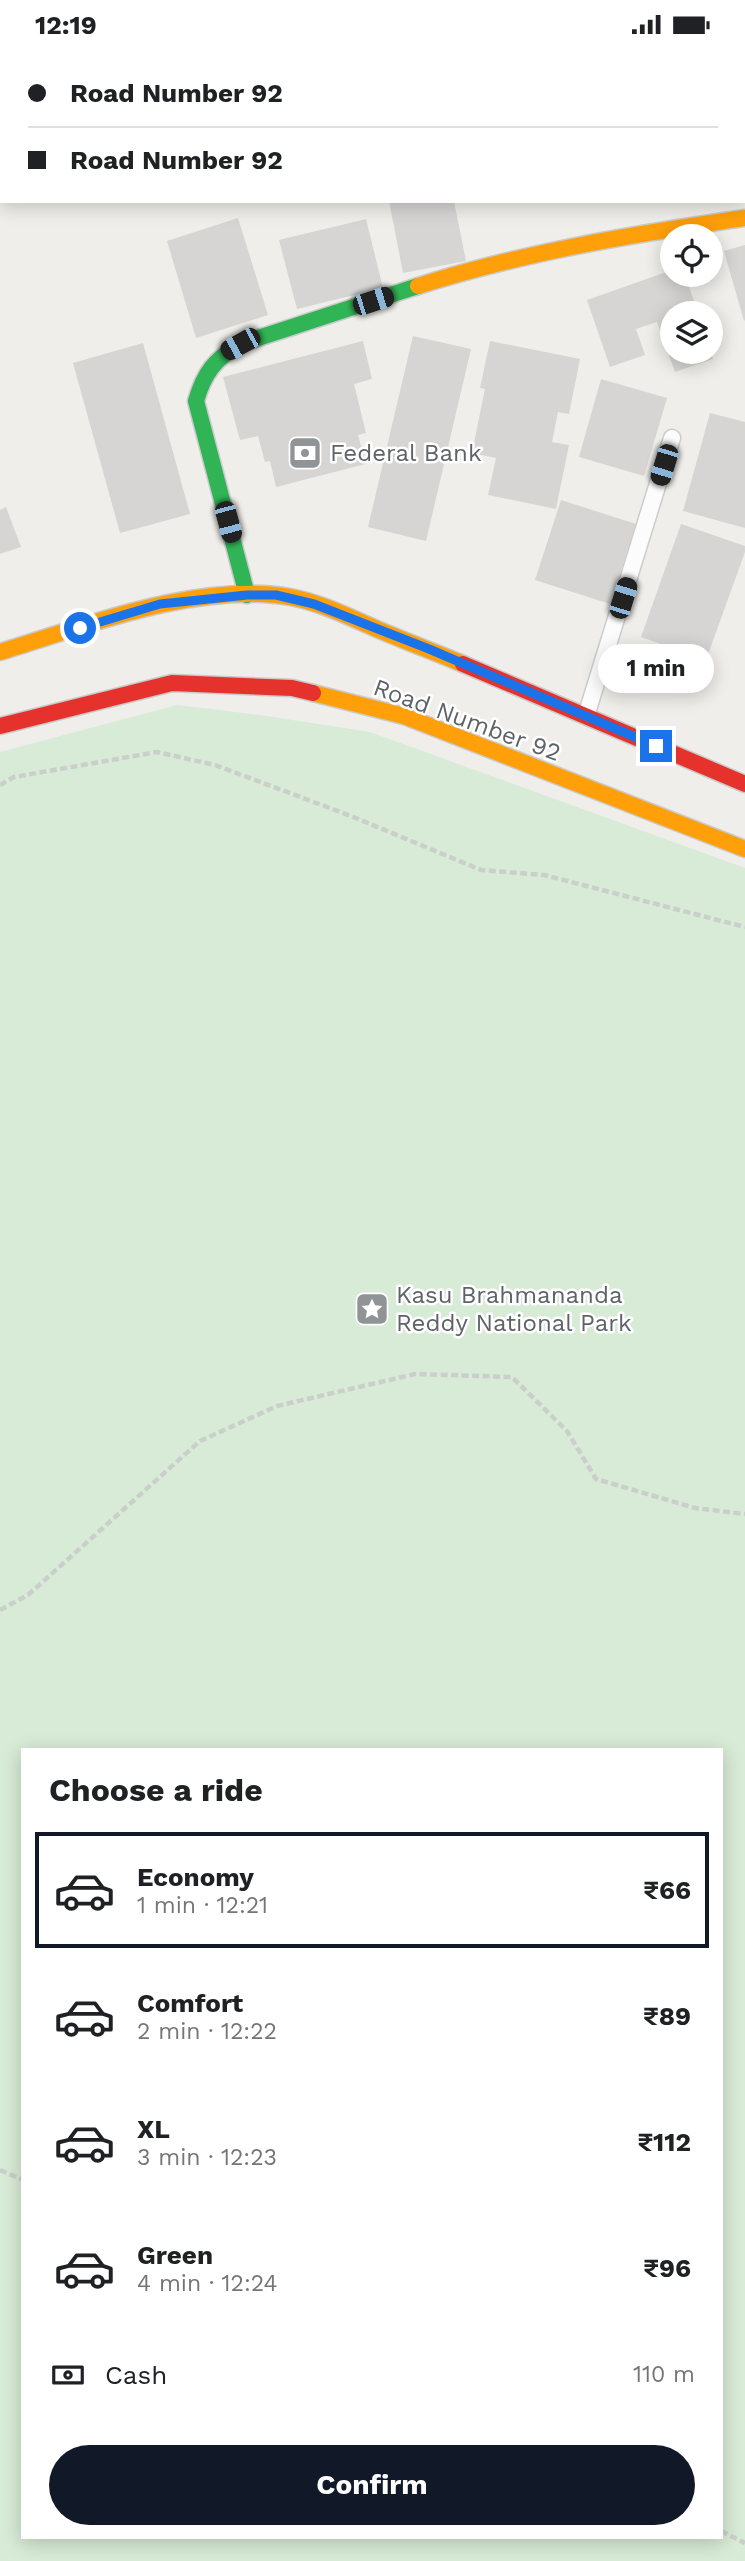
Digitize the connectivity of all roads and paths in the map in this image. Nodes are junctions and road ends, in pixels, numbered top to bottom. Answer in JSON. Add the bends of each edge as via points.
{"nodes":[{"id":1,"x":745,"y":218,"type":"edge"},
{"id":2,"x":672,"y":438,"type":"dead end"},
{"id":3,"x":247,"y":595,"type":"junction"},
{"id":4,"x":0,"y":652,"type":"edge"},
{"id":5,"x":586,"y":716,"type":"junction"},
{"id":6,"x":0,"y":726,"type":"edge"},
{"id":7,"x":745,"y":784,"type":"edge"},
{"id":8,"x":0,"y":785,"type":"edge"},
{"id":9,"x":745,"y":849,"type":"edge"},
{"id":10,"x":745,"y":927,"type":"edge"},
{"id":11,"x":745,"y":1514,"type":"edge"},
{"id":12,"x":0,"y":1610,"type":"edge"},
{"id":13,"x":0,"y":2170,"type":"edge"},
{"id":14,"x":21,"y":2179,"type":"edge"},
{"id":15,"x":723,"y":2532,"type":"edge"},
{"id":16,"x":745,"y":2543,"type":"edge"}],
"edges":[{"from":1,"to":3,"type":"main road","via":[[618,237],[452,275],[240,344],[220,355],[204,373],[196,401]]},
{"from":2,"to":5,"type":"lane"},
{"from":3,"to":4,"type":"main road","name":"Road Number 92","via":[[160,604]]},
{"from":3,"to":5,"type":"main road","name":"Road Number 92","via":[[276,595],[314,604]]},
{"from":5,"to":7,"type":"main road","name":"Road Number 92"},
{"from":6,"to":9,"type":"main road","name":"Road Number 92","via":[[172,683],[292,688],[404,716]]},
{"from":8,"to":10,"type":"path","via":[[15,777],[157,752],[215,765],[481,870],[544,875]]},
{"from":11,"to":12,"type":"path","via":[[695,1508],[596,1479],[567,1431],[512,1377],[415,1374],[277,1406],[200,1441],[28,1595]]},
{"from":13,"to":14,"type":"path"},
{"from":15,"to":16,"type":"path"}]}
